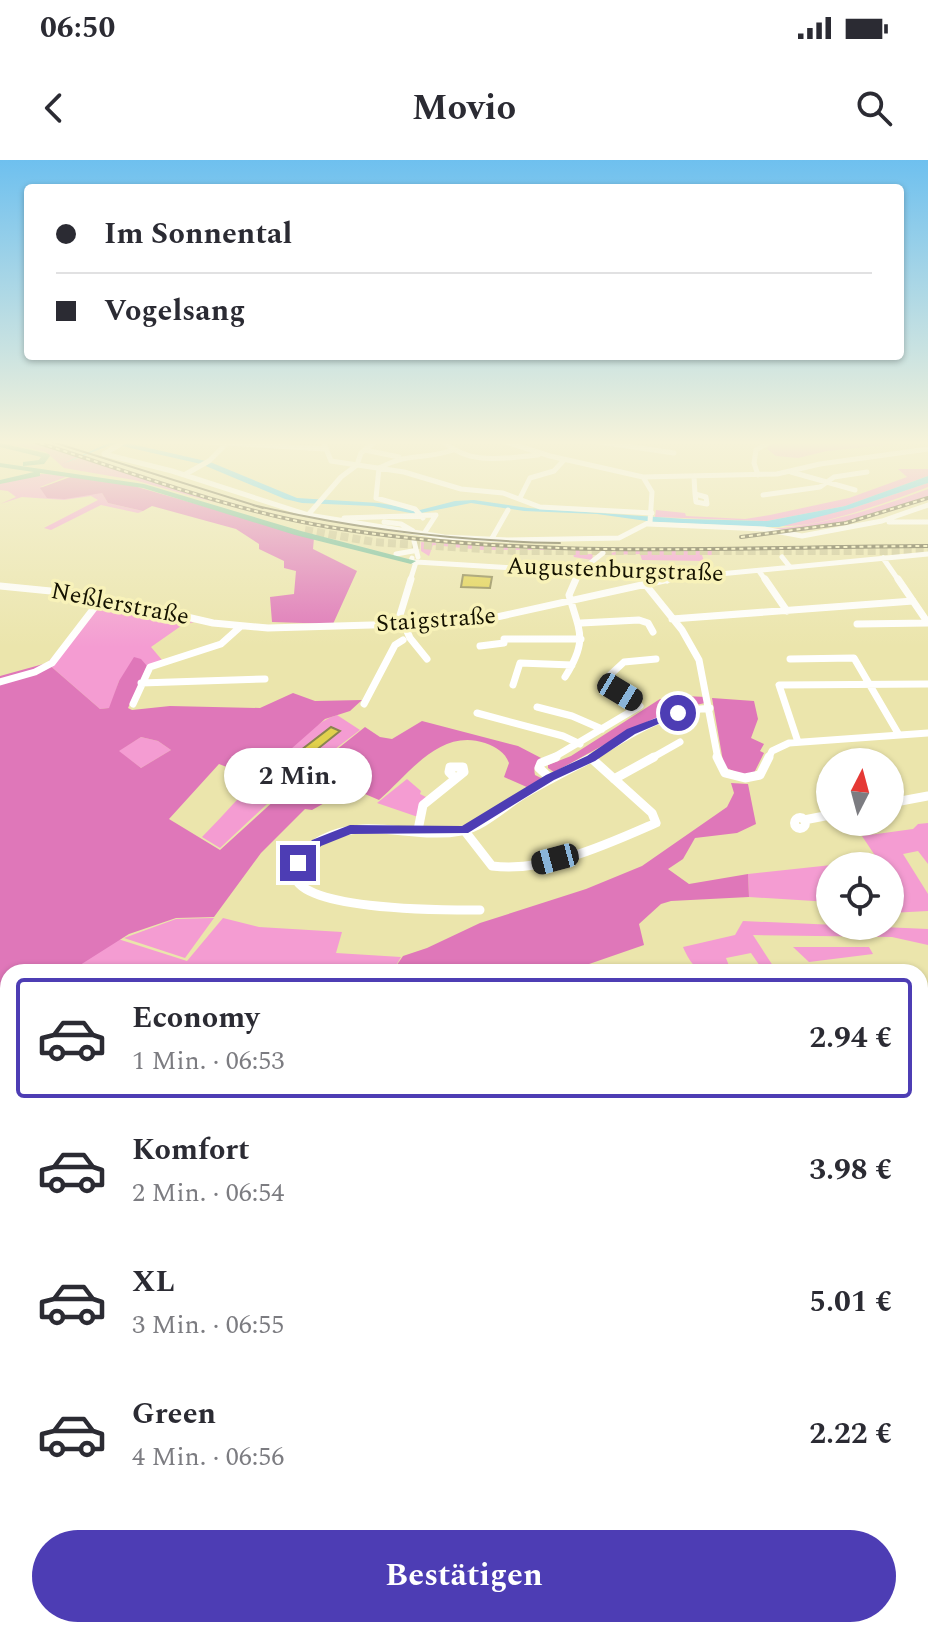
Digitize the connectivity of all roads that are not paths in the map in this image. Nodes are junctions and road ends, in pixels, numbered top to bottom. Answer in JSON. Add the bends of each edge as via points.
{"nodes":[{"id":1,"x":230,"y":510,"type":"edge"},
{"id":2,"x":292,"y":510,"type":"edge"},
{"id":3,"x":312,"y":510,"type":"edge"},
{"id":4,"x":407,"y":510,"type":"edge"},
{"id":5,"x":508,"y":510,"type":"dead end"},
{"id":6,"x":569,"y":510,"type":"edge"},
{"id":7,"x":651,"y":510,"type":"edge"},
{"id":8,"x":914,"y":510,"type":"edge"},
{"id":9,"x":245,"y":514,"type":"junction"},
{"id":10,"x":308,"y":515,"type":"junction"},
{"id":11,"x":423,"y":516,"type":"junction"},
{"id":12,"x":650,"y":518,"type":"junction"},
{"id":13,"x":333,"y":520,"type":"junction"},
{"id":14,"x":882,"y":521,"type":"junction"},
{"id":15,"x":928,"y":522,"type":"edge"},
{"id":16,"x":374,"y":527,"type":"junction"},
{"id":17,"x":413,"y":531,"type":"dead end"},
{"id":18,"x":425,"y":532,"type":"dead end"},
{"id":19,"x":353,"y":535,"type":"dead end"},
{"id":20,"x":491,"y":540,"type":"junction"},
{"id":21,"x":370,"y":544,"type":"junction"},
{"id":22,"x":603,"y":553,"type":"dead end"},
{"id":23,"x":928,"y":554,"type":"edge"},
{"id":24,"x":415,"y":556,"type":"junction"},
{"id":25,"x":782,"y":557,"type":"dead end"},
{"id":26,"x":883,"y":558,"type":"junction"},
{"id":27,"x":790,"y":567,"type":"junction"},
{"id":28,"x":759,"y":571,"type":"junction"},
{"id":29,"x":579,"y":572,"type":"junction"},
{"id":30,"x":671,"y":575,"type":"junction"},
{"id":31,"x":645,"y":584,"type":"junction"},
{"id":32,"x":0,"y":586,"type":"edge"},
{"id":33,"x":97,"y":596,"type":"junction"},
{"id":34,"x":569,"y":599,"type":"junction"},
{"id":35,"x":913,"y":601,"type":"junction"},
{"id":36,"x":928,"y":608,"type":"edge"},
{"id":37,"x":787,"y":611,"type":"junction"},
{"id":38,"x":672,"y":619,"type":"junction"},
{"id":39,"x":581,"y":623,"type":"junction"},
{"id":40,"x":928,"y":623,"type":"edge"},
{"id":41,"x":857,"y":624,"type":"dead end"},
{"id":42,"x":402,"y":625,"type":"junction"},
{"id":43,"x":240,"y":627,"type":"junction"},
{"id":44,"x":653,"y":632,"type":"dead end"},
{"id":45,"x":406,"y":639,"type":"junction"},
{"id":46,"x":581,"y":639,"type":"junction"},
{"id":47,"x":480,"y":646,"type":"dead end"},
{"id":48,"x":427,"y":659,"type":"dead end"},
{"id":49,"x":656,"y":659,"type":"dead end"},
{"id":50,"x":790,"y":659,"type":"dead end"},
{"id":51,"x":572,"y":665,"type":"junction"},
{"id":52,"x":565,"y":677,"type":"dead end"},
{"id":53,"x":265,"y":679,"type":"dead end"},
{"id":54,"x":0,"y":682,"type":"edge"},
{"id":55,"x":141,"y":683,"type":"junction"},
{"id":56,"x":868,"y":683,"type":"junction"},
{"id":57,"x":928,"y":684,"type":"edge"},
{"id":58,"x":513,"y":685,"type":"dead end"},
{"id":59,"x":133,"y":704,"type":"dead end"},
{"id":60,"x":364,"y":704,"type":"dead end"},
{"id":61,"x":537,"y":707,"type":"dead end"},
{"id":62,"x":710,"y":708,"type":"junction"},
{"id":63,"x":477,"y":713,"type":"dead end"},
{"id":64,"x":602,"y":729,"type":"junction"},
{"id":65,"x":928,"y":733,"type":"edge"},
{"id":66,"x":899,"y":735,"type":"junction"},
{"id":67,"x":680,"y":742,"type":"dead end"},
{"id":68,"x":798,"y":742,"type":"junction"},
{"id":69,"x":580,"y":744,"type":"junction"},
{"id":70,"x":591,"y":758,"type":"junction"},
{"id":71,"x":455,"y":778,"type":"dead end"},
{"id":72,"x":550,"y":778,"type":"junction"},
{"id":73,"x":614,"y":779,"type":"junction"},
{"id":74,"x":928,"y":796,"type":"edge"},
{"id":75,"x":904,"y":800,"type":"edge"},
{"id":76,"x":816,"y":818,"type":"edge"},
{"id":77,"x":804,"y":820,"type":"dead end"},
{"id":78,"x":418,"y":830,"type":"junction"},
{"id":79,"x":464,"y":830,"type":"junction"},
{"id":80,"x":480,"y":910,"type":"dead end"}],
"edges":[{"from":1,"to":9,"type":"highway"},
{"from":2,"to":10,"type":"street"},
{"from":3,"to":10,"type":"street"},
{"from":4,"to":11,"type":"street"},
{"from":5,"to":20,"type":"street"},
{"from":6,"to":12,"type":"street"},
{"from":7,"to":12,"type":"street"},
{"from":8,"to":14,"type":"street"},
{"from":9,"to":9,"type":"highway","via":[[305,530]]},
{"from":9,"to":19,"type":"highway"},
{"from":9,"to":21,"type":"highway","via":[[311,537]]},
{"from":10,"to":13,"type":"street"},
{"from":11,"to":13,"type":"street"},
{"from":11,"to":18,"type":"street"},
{"from":12,"to":14,"type":"street","via":[[806,536]]},
{"from":12,"to":20,"type":"street","via":[[619,538]]},
{"from":13,"to":16,"type":"street"},
{"from":14,"to":15,"type":"street"},
{"from":16,"to":17,"type":"street","via":[[390,522]]},
{"from":16,"to":20,"type":"street"},
{"from":21,"to":24,"type":"highway"},
{"from":21,"to":24,"type":"highway"},
{"from":22,"to":29,"type":"street"},
{"from":23,"to":26,"type":"street","name":"Augustenburgstraße"},
{"from":24,"to":29,"type":"street","name":"Augustenburgstraße","via":[[445,563]]},
{"from":24,"to":45,"type":"street","via":[[400,615]]},
{"from":25,"to":27,"type":"street"},
{"from":26,"to":27,"type":"street","name":"Augustenburgstraße"},
{"from":26,"to":35,"type":"street"},
{"from":27,"to":28,"type":"street","name":"Augustenburgstraße"},
{"from":28,"to":30,"type":"street","name":"Augustenburgstraße"},
{"from":28,"to":37,"type":"street"},
{"from":29,"to":30,"type":"street","name":"Augustenburgstraße"},
{"from":29,"to":34,"type":"street"},
{"from":30,"to":31,"type":"street","name":"Staigstraße","via":[[668,581]]},
{"from":31,"to":34,"type":"street","name":"Staigstraße"},
{"from":31,"to":38,"type":"street"},
{"from":32,"to":33,"type":"street","name":"Neßlerstraße"},
{"from":33,"to":43,"type":"street","name":"Neßlerstraße"},
{"from":33,"to":54,"type":"street","via":[[97,604],[52,663]]},
{"from":34,"to":39,"type":"street"},
{"from":34,"to":42,"type":"street","name":"Staigstraße","via":[[474,622]]},
{"from":35,"to":36,"type":"street"},
{"from":35,"to":37,"type":"street"},
{"from":35,"to":40,"type":"street"},
{"from":37,"to":38,"type":"street"},
{"from":38,"to":62,"type":"street","via":[[694,648]]},
{"from":39,"to":44,"type":"street","via":[[639,620]]},
{"from":39,"to":46,"type":"street"},
{"from":40,"to":41,"type":"street"},
{"from":42,"to":43,"type":"street","name":"Staigstraße"},
{"from":42,"to":45,"type":"street"},
{"from":43,"to":55,"type":"street","via":[[221,644],[150,667]]},
{"from":45,"to":48,"type":"street"},
{"from":45,"to":60,"type":"street","via":[[395,645]]},
{"from":46,"to":47,"type":"street","via":[[504,639]]},
{"from":46,"to":51,"type":"street"},
{"from":49,"to":64,"type":"street","via":[[615,666],[612,683],[640,706]]},
{"from":50,"to":56,"type":"street","via":[[854,658]]},
{"from":51,"to":52,"type":"street"},
{"from":51,"to":58,"type":"street","via":[[520,663]]},
{"from":53,"to":55,"type":"street"},
{"from":55,"to":59,"type":"street"},
{"from":56,"to":57,"type":"street"},
{"from":56,"to":66,"type":"street"},
{"from":56,"to":68,"type":"street","via":[[779,685]]},
{"from":61,"to":64,"type":"street"},
{"from":62,"to":68,"type":"street","via":[[725,773],[760,775],[772,751]]},
{"from":62,"to":70,"type":"street","via":[[686,710],[631,731]]},
{"from":63,"to":69,"type":"street"},
{"from":64,"to":69,"type":"street"},
{"from":65,"to":66,"type":"street"},
{"from":66,"to":68,"type":"street"},
{"from":67,"to":73,"type":"street"},
{"from":69,"to":72,"type":"street","via":[[541,763],[539,768]]},
{"from":70,"to":72,"type":"street"},
{"from":70,"to":73,"type":"street"},
{"from":71,"to":78,"type":"street","via":[[423,805]]},
{"from":72,"to":79,"type":"street"},
{"from":73,"to":79,"type":"street","via":[[652,813],[656,823],[568,855],[506,868],[492,866]]},
{"from":74,"to":75,"type":"street"},
{"from":76,"to":77,"type":"street"},
{"from":78,"to":79,"type":"street"},
{"from":78,"to":80,"type":"street","via":[[360,828],[330,836],[306,852],[294,872],[296,881],[317,896],[362,904]]}]}
